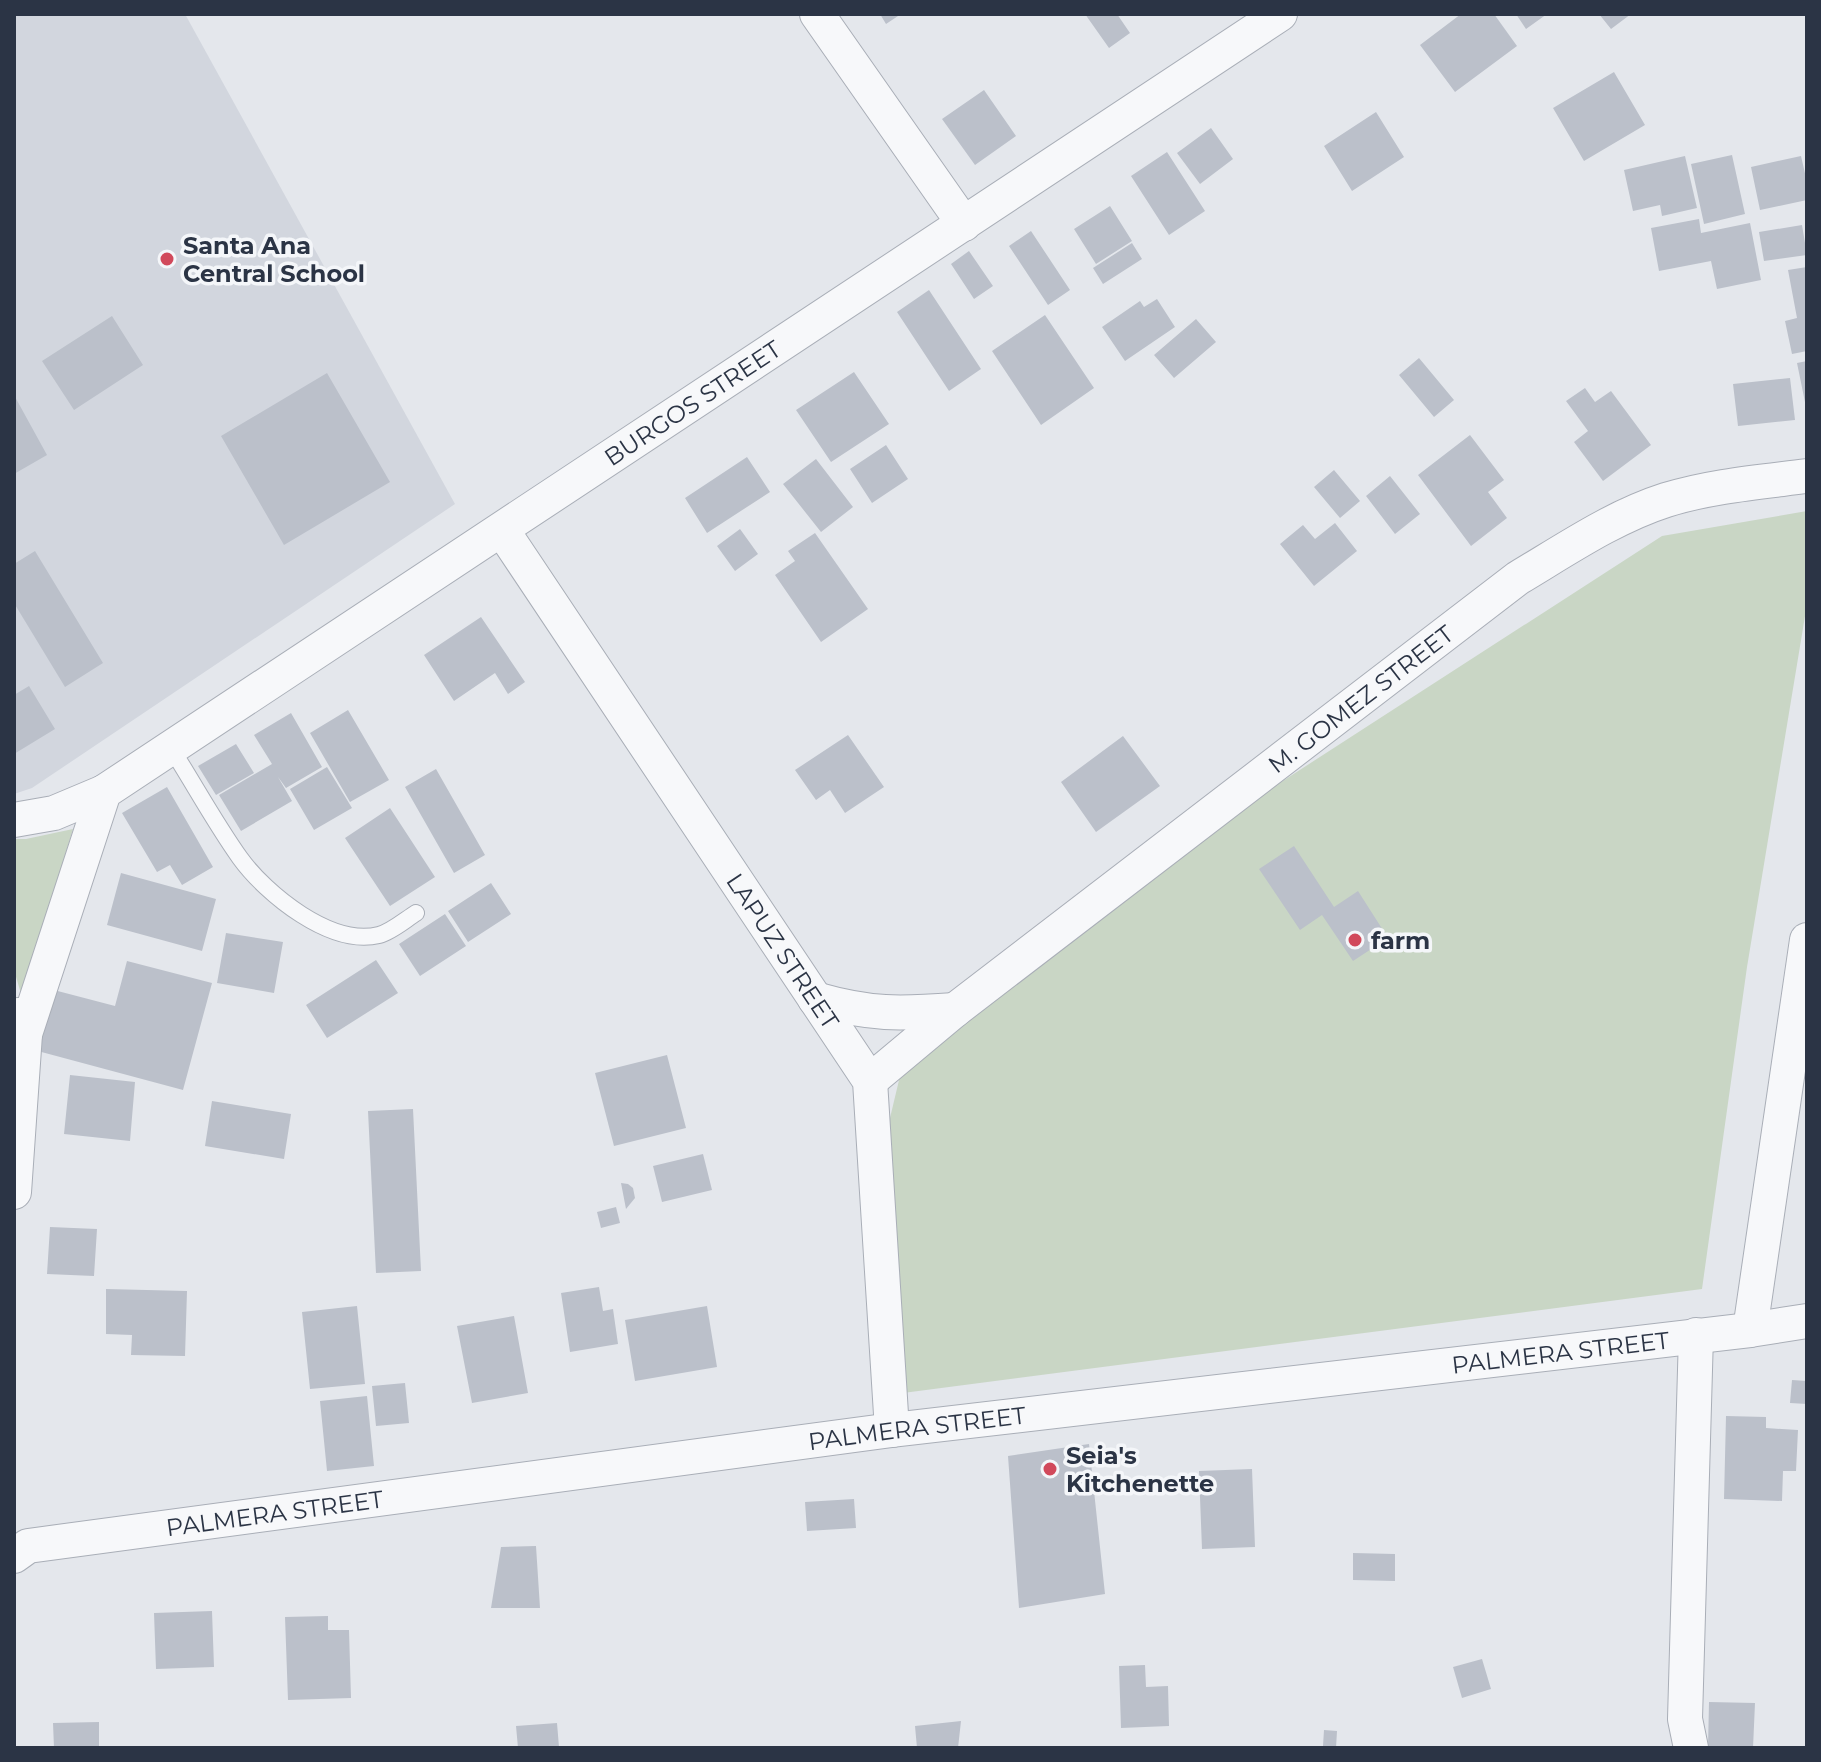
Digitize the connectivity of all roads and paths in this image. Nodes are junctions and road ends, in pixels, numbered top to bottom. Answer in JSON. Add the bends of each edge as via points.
{"nodes":[{"id":1,"x":817,"y":14,"type":"edge"},
{"id":2,"x":1280,"y":14,"type":"edge"},
{"id":3,"x":964,"y":224,"type":"junction"},
{"id":4,"x":1807,"y":476,"type":"edge"},
{"id":5,"x":502,"y":530,"type":"junction"},
{"id":6,"x":171,"y":748,"type":"junction"},
{"id":7,"x":104,"y":792,"type":"junction"},
{"id":8,"x":14,"y":820,"type":"edge"},
{"id":9,"x":416,"y":913,"type":"dead end"},
{"id":10,"x":1807,"y":940,"type":"edge"},
{"id":11,"x":815,"y":999,"type":"junction"},
{"id":12,"x":955,"y":1010,"type":"junction"},
{"id":13,"x":19,"y":1018,"type":"edge"},
{"id":14,"x":870,"y":1081,"type":"junction"},
{"id":15,"x":14,"y":1192,"type":"edge"},
{"id":16,"x":1807,"y":1321,"type":"edge"},
{"id":17,"x":1750,"y":1330,"type":"junction"},
{"id":18,"x":1696,"y":1335,"type":"junction"},
{"id":19,"x":892,"y":1430,"type":"junction"},
{"id":20,"x":19,"y":1547,"type":"edge"},
{"id":21,"x":1691,"y":1748,"type":"edge"}],
"edges":[{"from":1,"to":3,"type":"street"},
{"from":2,"to":3,"type":"street","name":"BURGOS STREET"},
{"from":3,"to":5,"type":"street","name":"BURGOS STREET"},
{"from":4,"to":12,"type":"street","name":"M. GOMEZ STREET","via":[[1666,500],[1601,529],[1518,578]]},
{"from":5,"to":6,"type":"street","name":"BURGOS STREET"},
{"from":5,"to":11,"type":"street","name":"LAPUZ STREET"},
{"from":6,"to":7,"type":"street","name":"BURGOS STREET"},
{"from":6,"to":9,"type":"lane","via":[[241,859],[268,890],[314,922],[351,938],[381,935]]},
{"from":7,"to":8,"type":"street","name":"BURGOS STREET","via":[[54,813]]},
{"from":7,"to":13,"type":"street"},
{"from":10,"to":17,"type":"street"},
{"from":11,"to":12,"type":"street","via":[[857,1011]]},
{"from":11,"to":14,"type":"street","name":"LAPUZ STREET"},
{"from":12,"to":14,"type":"street","name":"M. GOMEZ STREET"},
{"from":13,"to":15,"type":"street"},
{"from":14,"to":19,"type":"street"},
{"from":16,"to":17,"type":"street","name":"PALMERA STREET"},
{"from":17,"to":18,"type":"street","name":"PALMERA STREET"},
{"from":18,"to":19,"type":"street","name":"PALMERA STREET"},
{"from":18,"to":21,"type":"street","via":[[1685,1719]]},
{"from":19,"to":20,"type":"street","name":"PALMERA STREET"}]}
